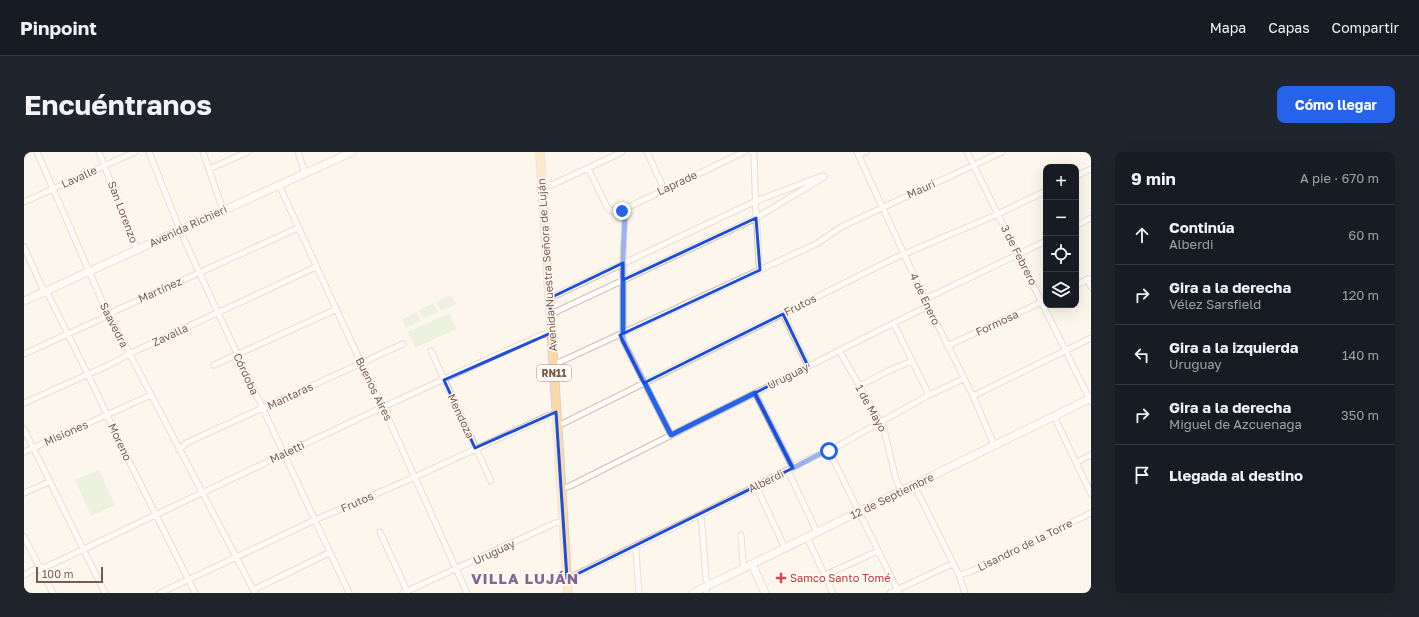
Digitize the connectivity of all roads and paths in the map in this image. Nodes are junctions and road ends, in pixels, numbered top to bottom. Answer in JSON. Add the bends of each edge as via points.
{"nodes":[{"id":1,"x":37,"y":152,"type":"edge"},
{"id":2,"x":99,"y":152,"type":"edge"},
{"id":3,"x":135,"y":152,"type":"edge"},
{"id":4,"x":149,"y":152,"type":"edge"},
{"id":5,"x":203,"y":152,"type":"edge"},
{"id":6,"x":248,"y":152,"type":"edge"},
{"id":7,"x":298,"y":152,"type":"edge"},
{"id":8,"x":352,"y":152,"type":"edge"},
{"id":9,"x":540,"y":152,"type":"edge"},
{"id":10,"x":622,"y":152,"type":"edge"},
{"id":11,"x":647,"y":152,"type":"edge"},
{"id":12,"x":744,"y":152,"type":"edge"},
{"id":13,"x":752,"y":152,"type":"edge"},
{"id":14,"x":866,"y":152,"type":"edge"},
{"id":15,"x":967,"y":152,"type":"edge"},
{"id":16,"x":1002,"y":152,"type":"edge"},
{"id":17,"x":858,"y":154,"type":"edge"},
{"id":18,"x":974,"y":165,"type":"junction"},
{"id":19,"x":105,"y":166,"type":"junction"},
{"id":20,"x":588,"y":168,"type":"junction"},
{"id":21,"x":209,"y":169,"type":"junction"},
{"id":22,"x":1091,"y":169,"type":"edge"},
{"id":23,"x":305,"y":173,"type":"junction"},
{"id":24,"x":1079,"y":175,"type":"edge"},
{"id":25,"x":279,"y":185,"type":"junction"},
{"id":26,"x":542,"y":187,"type":"junction"},
{"id":27,"x":52,"y":189,"type":"junction"},
{"id":28,"x":664,"y":189,"type":"junction"},
{"id":29,"x":1043,"y":192,"type":"edge"},
{"id":30,"x":756,"y":201,"type":"junction"},
{"id":31,"x":24,"y":202,"type":"edge"},
{"id":32,"x":883,"y":208,"type":"junction"},
{"id":33,"x":223,"y":210,"type":"junction"},
{"id":34,"x":622,"y":211,"type":"junction"},
{"id":35,"x":998,"y":214,"type":"junction"},
{"id":36,"x":756,"y":218,"type":"junction"},
{"id":37,"x":1091,"y":218,"type":"edge"},
{"id":38,"x":1079,"y":224,"type":"edge"},
{"id":39,"x":298,"y":228,"type":"junction"},
{"id":40,"x":180,"y":230,"type":"junction"},
{"id":41,"x":1043,"y":242,"type":"edge"},
{"id":42,"x":24,"y":248,"type":"edge"},
{"id":43,"x":137,"y":250,"type":"junction"},
{"id":44,"x":905,"y":254,"type":"junction"},
{"id":45,"x":1019,"y":254,"type":"junction"},
{"id":46,"x":623,"y":263,"type":"junction"},
{"id":47,"x":316,"y":268,"type":"junction"},
{"id":48,"x":760,"y":270,"type":"junction"},
{"id":49,"x":89,"y":272,"type":"junction"},
{"id":50,"x":199,"y":272,"type":"junction"},
{"id":51,"x":1089,"y":278,"type":"edge"},
{"id":52,"x":623,"y":280,"type":"junction"},
{"id":53,"x":1079,"y":283,"type":"edge"},
{"id":54,"x":1091,"y":287,"type":"edge"},
{"id":55,"x":45,"y":292,"type":"junction"},
{"id":56,"x":550,"y":298,"type":"junction"},
{"id":57,"x":925,"y":299,"type":"junction"},
{"id":58,"x":1043,"y":299,"type":"edge"},
{"id":59,"x":24,"y":301,"type":"edge"},
{"id":60,"x":1043,"y":301,"type":"edge"},
{"id":61,"x":928,"y":306,"type":"junction"},
{"id":62,"x":1047,"y":308,"type":"edge"},
{"id":63,"x":337,"y":309,"type":"junction"},
{"id":64,"x":218,"y":313,"type":"junction"},
{"id":65,"x":110,"y":314,"type":"junction"},
{"id":66,"x":551,"y":314,"type":"junction"},
{"id":67,"x":783,"y":314,"type":"junction"},
{"id":68,"x":894,"y":324,"type":"junction"},
{"id":69,"x":551,"y":333,"type":"junction"},
{"id":70,"x":67,"y":334,"type":"junction"},
{"id":71,"x":622,"y":334,"type":"junction"},
{"id":72,"x":1091,"y":338,"type":"edge"},
{"id":73,"x":403,"y":344,"type":"dead end"},
{"id":74,"x":948,"y":346,"type":"junction"},
{"id":75,"x":839,"y":350,"type":"junction"},
{"id":76,"x":1066,"y":350,"type":"junction"},
{"id":77,"x":431,"y":351,"type":"dead end"},
{"id":78,"x":24,"y":354,"type":"edge"},
{"id":79,"x":129,"y":354,"type":"junction"},
{"id":80,"x":237,"y":354,"type":"junction"},
{"id":81,"x":912,"y":361,"type":"junction"},
{"id":82,"x":361,"y":363,"type":"junction"},
{"id":83,"x":553,"y":363,"type":"junction"},
{"id":84,"x":214,"y":365,"type":"dead end"},
{"id":85,"x":808,"y":366,"type":"junction"},
{"id":86,"x":87,"y":375,"type":"junction"},
{"id":87,"x":963,"y":379,"type":"junction"},
{"id":88,"x":444,"y":380,"type":"junction"},
{"id":89,"x":644,"y":383,"type":"junction"},
{"id":90,"x":859,"y":386,"type":"junction"},
{"id":91,"x":755,"y":393,"type":"junction"},
{"id":92,"x":151,"y":395,"type":"junction"},
{"id":93,"x":929,"y":395,"type":"junction"},
{"id":94,"x":973,"y":396,"type":"junction"},
{"id":95,"x":1090,"y":400,"type":"edge"},
{"id":96,"x":24,"y":404,"type":"edge"},
{"id":97,"x":383,"y":407,"type":"junction"},
{"id":98,"x":263,"y":408,"type":"junction"},
{"id":99,"x":556,"y":414,"type":"junction"},
{"id":100,"x":107,"y":415,"type":"junction"},
{"id":101,"x":1054,"y":416,"type":"junction"},
{"id":102,"x":880,"y":422,"type":"junction"},
{"id":103,"x":557,"y":426,"type":"junction"},
{"id":104,"x":24,"y":429,"type":"edge"},
{"id":105,"x":671,"y":435,"type":"junction"},
{"id":106,"x":994,"y":445,"type":"junction"},
{"id":107,"x":33,"y":448,"type":"junction"},
{"id":108,"x":475,"y":448,"type":"junction"},
{"id":109,"x":179,"y":450,"type":"junction"},
{"id":110,"x":829,"y":451,"type":"junction"},
{"id":111,"x":24,"y":452,"type":"edge"},
{"id":112,"x":284,"y":454,"type":"junction"},
{"id":113,"x":1091,"y":455,"type":"edge"},
{"id":114,"x":1077,"y":462,"type":"junction"},
{"id":115,"x":793,"y":468,"type":"junction"},
{"id":116,"x":788,"y":471,"type":"junction"},
{"id":117,"x":415,"y":477,"type":"junction"},
{"id":118,"x":491,"y":481,"type":"dead end"},
{"id":119,"x":49,"y":482,"type":"junction"},
{"id":120,"x":914,"y":485,"type":"junction"},
{"id":121,"x":756,"y":486,"type":"junction"},
{"id":122,"x":561,"y":489,"type":"junction"},
{"id":123,"x":901,"y":491,"type":"junction"},
{"id":124,"x":203,"y":492,"type":"junction"},
{"id":125,"x":24,"y":493,"type":"edge"},
{"id":126,"x":1091,"y":494,"type":"edge"},
{"id":127,"x":859,"y":512,"type":"junction"},
{"id":128,"x":1091,"y":513,"type":"edge"},
{"id":129,"x":701,"y":514,"type":"junction"},
{"id":130,"x":156,"y":515,"type":"junction"},
{"id":131,"x":315,"y":520,"type":"junction"},
{"id":132,"x":563,"y":522,"type":"junction"},
{"id":133,"x":380,"y":532,"type":"dead end"},
{"id":134,"x":817,"y":532,"type":"junction"},
{"id":135,"x":741,"y":535,"type":"dead end"},
{"id":136,"x":24,"y":537,"type":"edge"},
{"id":137,"x":807,"y":538,"type":"junction"},
{"id":138,"x":634,"y":546,"type":"junction"},
{"id":139,"x":785,"y":548,"type":"junction"},
{"id":140,"x":84,"y":549,"type":"junction"},
{"id":141,"x":878,"y":551,"type":"junction"},
{"id":142,"x":330,"y":553,"type":"junction"},
{"id":143,"x":236,"y":556,"type":"junction"},
{"id":144,"x":952,"y":564,"type":"junction"},
{"id":145,"x":748,"y":566,"type":"junction"},
{"id":146,"x":40,"y":568,"type":"junction"},
{"id":147,"x":456,"y":569,"type":"junction"},
{"id":148,"x":24,"y":575,"type":"edge"},
{"id":149,"x":825,"y":575,"type":"junction"},
{"id":150,"x":959,"y":575,"type":"junction"},
{"id":151,"x":188,"y":579,"type":"junction"},
{"id":152,"x":567,"y":579,"type":"junction"},
{"id":153,"x":706,"y":589,"type":"edge"},
{"id":154,"x":254,"y":591,"type":"edge"},
{"id":155,"x":898,"y":591,"type":"edge"},
{"id":156,"x":405,"y":592,"type":"edge"},
{"id":157,"x":53,"y":593,"type":"edge"},
{"id":158,"x":105,"y":593,"type":"edge"},
{"id":159,"x":160,"y":593,"type":"edge"},
{"id":160,"x":195,"y":593,"type":"edge"},
{"id":161,"x":349,"y":593,"type":"edge"},
{"id":162,"x":467,"y":593,"type":"edge"},
{"id":163,"x":568,"y":593,"type":"edge"},
{"id":164,"x":639,"y":593,"type":"edge"},
{"id":165,"x":692,"y":593,"type":"edge"},
{"id":166,"x":765,"y":593,"type":"edge"},
{"id":167,"x":833,"y":593,"type":"edge"},
{"id":168,"x":890,"y":593,"type":"edge"},
{"id":169,"x":965,"y":593,"type":"edge"}],
"edges":[{"from":1,"to":27,"type":"street","name":"Saavedra"},
{"from":2,"to":19,"type":"street","name":"San Lorenzo"},
{"from":3,"to":19,"type":"street","name":"Lavalle"},
{"from":4,"to":40,"type":"street","name":"Córdoba"},
{"from":5,"to":21,"type":"street"},
{"from":6,"to":21,"type":"street"},
{"from":7,"to":23,"type":"street"},
{"from":8,"to":23,"type":"street","name":"Avenida Richieri"},
{"from":9,"to":26,"type":"main road","name":"Avenida Nuestra Señora de Luján","number":"RN11"},
{"from":10,"to":20,"type":"street"},
{"from":11,"to":28,"type":"street"},
{"from":12,"to":28,"type":"street","name":"Laprade"},
{"from":13,"to":30,"type":"street"},
{"from":14,"to":17,"type":"street"},
{"from":15,"to":18,"type":"street","name":"3 de Febrero"},
{"from":16,"to":18,"type":"street","name":"Mauri"},
{"from":17,"to":32,"type":"street","name":"4 de Enero"},
{"from":18,"to":32,"type":"street","name":"Mauri"},
{"from":18,"to":35,"type":"street","name":"3 de Febrero"},
{"from":19,"to":27,"type":"street","name":"Lavalle"},
{"from":19,"to":43,"type":"street","name":"San Lorenzo"},
{"from":20,"to":26,"type":"street"},
{"from":20,"to":34,"type":"street","via":[[610,210]]},
{"from":21,"to":33,"type":"street"},
{"from":22,"to":24,"type":"street"},
{"from":23,"to":25,"type":"street","name":"Avenida Richieri"},
{"from":25,"to":33,"type":"street","name":"Avenida Richieri"},
{"from":25,"to":39,"type":"street","name":"Buenos Aires"},
{"from":26,"to":56,"type":"main road","name":"Avenida Nuestra Señora de Luján","number":"RN11"},
{"from":27,"to":31,"type":"street","name":"Lavalle"},
{"from":27,"to":49,"type":"street","name":"Saavedra"},
{"from":28,"to":34,"type":"street","name":"Laprade"},
{"from":29,"to":35,"type":"street","name":"Frutos"},
{"from":30,"to":36,"type":"street"},
{"from":30,"to":36,"type":"street","via":[[824,176]]},
{"from":30,"to":46,"type":"street"},
{"from":32,"to":44,"type":"street","name":"4 de Enero"},
{"from":32,"to":48,"type":"street","name":"Mauri"},
{"from":33,"to":40,"type":"street","name":"Avenida Richieri"},
{"from":34,"to":46,"type":"street","via":[[625,216]]},
{"from":35,"to":44,"type":"street","name":"Frutos"},
{"from":35,"to":45,"type":"street","name":"3 de Febrero"},
{"from":36,"to":48,"type":"street"},
{"from":36,"to":52,"type":"street"},
{"from":37,"to":38,"type":"street"},
{"from":39,"to":47,"type":"street","name":"Buenos Aires"},
{"from":39,"to":50,"type":"street","name":"Martínez"},
{"from":40,"to":43,"type":"street","name":"Avenida Richieri"},
{"from":40,"to":50,"type":"street","name":"Córdoba"},
{"from":41,"to":45,"type":"street"},
{"from":42,"to":55,"type":"street","name":"Moreno"},
{"from":43,"to":49,"type":"street","name":"Avenida Richieri"},
{"from":44,"to":57,"type":"street","name":"4 de Enero"},
{"from":44,"to":67,"type":"street","name":"Frutos"},
{"from":45,"to":57,"type":"street"},
{"from":45,"to":58,"type":"street","name":"3 de Febrero"},
{"from":46,"to":52,"type":"street"},
{"from":46,"to":56,"type":"street"},
{"from":47,"to":63,"type":"street","name":"Buenos Aires"},
{"from":47,"to":64,"type":"street","name":"Zavalla"},
{"from":48,"to":71,"type":"street","name":"Mauri"},
{"from":49,"to":55,"type":"street","name":"Avenida Richieri"},
{"from":49,"to":65,"type":"street","name":"Saavedra"},
{"from":50,"to":64,"type":"street","name":"Córdoba"},
{"from":50,"to":65,"type":"street","name":"Martínez"},
{"from":51,"to":53,"type":"street"},
{"from":51,"to":54,"type":"street"},
{"from":52,"to":66,"type":"street"},
{"from":52,"to":71,"type":"street"},
{"from":55,"to":59,"type":"street","name":"Avenida Richieri"},
{"from":55,"to":70,"type":"street","name":"Moreno"},
{"from":56,"to":66,"type":"main road","name":"Avenida Nuestra Señora de Luján","number":"RN11"},
{"from":57,"to":61,"type":"street","name":"4 de Enero"},
{"from":60,"to":74,"type":"street","name":"Formosa"},
{"from":61,"to":68,"type":"street","name":"Uruguay"},
{"from":61,"to":74,"type":"street","name":"4 de Enero"},
{"from":62,"to":76,"type":"street","name":"3 de Febrero"},
{"from":63,"to":80,"type":"street"},
{"from":63,"to":82,"type":"street","name":"Buenos Aires"},
{"from":64,"to":79,"type":"street","name":"Zavalla"},
{"from":64,"to":80,"type":"street","name":"Córdoba"},
{"from":65,"to":70,"type":"street","name":"Martínez"},
{"from":65,"to":79,"type":"street","name":"Saavedra"},
{"from":66,"to":69,"type":"main road","name":"Avenida Nuestra Señora de Luján","number":"RN11"},
{"from":67,"to":85,"type":"street"},
{"from":67,"to":89,"type":"street","name":"Frutos"},
{"from":68,"to":75,"type":"street","name":"Uruguay"},
{"from":68,"to":81,"type":"street"},
{"from":69,"to":83,"type":"main road","name":"Avenida Nuestra Señora de Luján","number":"RN11"},
{"from":69,"to":88,"type":"street","name":"Maletti"},
{"from":70,"to":78,"type":"street","name":"Martínez"},
{"from":70,"to":86,"type":"street","name":"Moreno"},
{"from":71,"to":83,"type":"street","name":"Mauri"},
{"from":71,"to":89,"type":"street"},
{"from":72,"to":76,"type":"street"},
{"from":73,"to":82,"type":"street","name":"Mantaras"},
{"from":74,"to":87,"type":"street","name":"4 de Enero"},
{"from":75,"to":85,"type":"street","name":"Uruguay"},
{"from":75,"to":90,"type":"street","name":"1 de Mayo"},
{"from":76,"to":94,"type":"street"},
{"from":76,"to":95,"type":"street","name":"3 de Febrero"},
{"from":77,"to":88,"type":"street","name":"Mendoza"},
{"from":79,"to":86,"type":"street","name":"Zavalla"},
{"from":79,"to":92,"type":"street","name":"Saavedra"},
{"from":80,"to":84,"type":"street"},
{"from":80,"to":98,"type":"street","name":"Córdoba"},
{"from":81,"to":90,"type":"street"},
{"from":81,"to":93,"type":"street"},
{"from":82,"to":97,"type":"street","name":"Buenos Aires"},
{"from":82,"to":98,"type":"street","name":"Mantaras"},
{"from":83,"to":99,"type":"main road","name":"Avenida Nuestra Señora de Luján","number":"RN11"},
{"from":85,"to":91,"type":"street","name":"Uruguay"},
{"from":86,"to":96,"type":"street","name":"Zavalla"},
{"from":86,"to":100,"type":"street","name":"Moreno"},
{"from":87,"to":93,"type":"street","name":"Alberdi"},
{"from":87,"to":94,"type":"street","name":"4 de Enero"},
{"from":88,"to":97,"type":"street","name":"Maletti"},
{"from":88,"to":108,"type":"street","name":"Mendoza"},
{"from":89,"to":103,"type":"street","name":"Frutos"},
{"from":89,"to":105,"type":"street"},
{"from":90,"to":102,"type":"street","name":"1 de Mayo"},
{"from":91,"to":105,"type":"street","name":"Uruguay"},
{"from":91,"to":115,"type":"street"},
{"from":92,"to":100,"type":"street","name":"Misiones"},
{"from":92,"to":109,"type":"street","name":"Saavedra"},
{"from":93,"to":102,"type":"street","name":"Alberdi"},
{"from":94,"to":106,"type":"street","name":"4 de Enero"},
{"from":95,"to":101,"type":"street","name":"12 de Septiembre"},
{"from":97,"to":112,"type":"street","name":"Maletti"},
{"from":97,"to":117,"type":"street","name":"Buenos Aires"},
{"from":98,"to":109,"type":"street","name":"Mantaras","via":[[186,443]]},
{"from":98,"to":112,"type":"street","name":"Córdoba"},
{"from":99,"to":103,"type":"main road","name":"Avenida Nuestra Señora de Luján","number":"RN11"},
{"from":99,"to":108,"type":"street","name":"Frutos"},
{"from":100,"to":107,"type":"street","name":"Misiones"},
{"from":100,"to":130,"type":"street","name":"Moreno"},
{"from":101,"to":106,"type":"street","name":"12 de Septiembre"},
{"from":101,"to":114,"type":"street"},
{"from":102,"to":110,"type":"street","name":"Alberdi"},
{"from":102,"to":123,"type":"street","name":"1 de Mayo"},
{"from":103,"to":122,"type":"main road","name":"Avenida Nuestra Señora de Luján","number":"RN11"},
{"from":104,"to":107,"type":"street"},
{"from":105,"to":122,"type":"street","name":"Uruguay"},
{"from":106,"to":120,"type":"street","name":"12 de Septiembre"},
{"from":107,"to":111,"type":"street","name":"Misiones"},
{"from":107,"to":119,"type":"street"},
{"from":108,"to":117,"type":"street","name":"Frutos"},
{"from":108,"to":118,"type":"street","name":"Mendoza"},
{"from":109,"to":124,"type":"street","name":"Saavedra"},
{"from":110,"to":115,"type":"street","name":"Alberdi"},
{"from":110,"to":127,"type":"street"},
{"from":112,"to":124,"type":"street","name":"Maletti"},
{"from":112,"to":131,"type":"street","name":"Córdoba"},
{"from":113,"to":114,"type":"street"},
{"from":114,"to":126,"type":"street"},
{"from":115,"to":116,"type":"street","name":"Alberdi"},
{"from":116,"to":121,"type":"street","name":"Alberdi"},
{"from":116,"to":134,"type":"street"},
{"from":117,"to":131,"type":"street","name":"Frutos"},
{"from":117,"to":147,"type":"street","name":"Buenos Aires"},
{"from":119,"to":125,"type":"street"},
{"from":119,"to":140,"type":"street"},
{"from":120,"to":123,"type":"street","name":"12 de Septiembre"},
{"from":120,"to":144,"type":"street"},
{"from":121,"to":129,"type":"street","name":"Alberdi"},
{"from":121,"to":139,"type":"street"},
{"from":122,"to":132,"type":"main road","name":"Avenida Nuestra Señora de Luján","number":"RN11"},
{"from":123,"to":127,"type":"street","name":"12 de Septiembre"},
{"from":124,"to":130,"type":"street","name":"Maletti"},
{"from":124,"to":143,"type":"street","name":"Saavedra"},
{"from":127,"to":134,"type":"street","name":"12 de Septiembre"},
{"from":127,"to":141,"type":"street"},
{"from":128,"to":150,"type":"street","name":"Lisandro de la Torre"},
{"from":129,"to":138,"type":"street","name":"Alberdi"},
{"from":129,"to":153,"type":"street"},
{"from":130,"to":140,"type":"street","name":"Maletti"},
{"from":130,"to":151,"type":"street","name":"Moreno"},
{"from":131,"to":142,"type":"street","name":"Córdoba"},
{"from":131,"to":143,"type":"street","name":"Frutos"},
{"from":132,"to":147,"type":"street","name":"Uruguay","via":[[554,523]]},
{"from":132,"to":152,"type":"main road","name":"Avenida Nuestra Señora de Luján","number":"RN11"},
{"from":133,"to":156,"type":"street"},
{"from":134,"to":137,"type":"street","name":"12 de Septiembre"},
{"from":135,"to":145,"type":"street","via":[[743,563]]},
{"from":136,"to":146,"type":"street"},
{"from":137,"to":139,"type":"street","name":"12 de Septiembre"},
{"from":137,"to":149,"type":"street"},
{"from":138,"to":152,"type":"street","name":"Alberdi"},
{"from":138,"to":164,"type":"street"},
{"from":139,"to":145,"type":"street","name":"12 de Septiembre"},
{"from":140,"to":146,"type":"street","name":"Maletti"},
{"from":140,"to":158,"type":"street"},
{"from":141,"to":149,"type":"street"},
{"from":141,"to":155,"type":"street"},
{"from":142,"to":154,"type":"street"},
{"from":142,"to":161,"type":"street","name":"Córdoba"},
{"from":143,"to":151,"type":"street","name":"Frutos"},
{"from":143,"to":154,"type":"street","name":"Saavedra"},
{"from":144,"to":150,"type":"street"},
{"from":144,"to":155,"type":"street"},
{"from":145,"to":153,"type":"street","name":"12 de Septiembre"},
{"from":145,"to":166,"type":"street"},
{"from":146,"to":148,"type":"street","name":"Maletti"},
{"from":146,"to":157,"type":"street"},
{"from":147,"to":156,"type":"street","name":"Uruguay"},
{"from":147,"to":162,"type":"street","name":"Buenos Aires"},
{"from":149,"to":167,"type":"street"},
{"from":150,"to":169,"type":"street"},
{"from":151,"to":159,"type":"street","name":"Frutos"},
{"from":151,"to":160,"type":"street","name":"Moreno"},
{"from":152,"to":163,"type":"main road","name":"Avenida Nuestra Señora de Luján","number":"RN11"},
{"from":153,"to":165,"type":"street","name":"12 de Septiembre"},
{"from":155,"to":168,"type":"street"}]}
